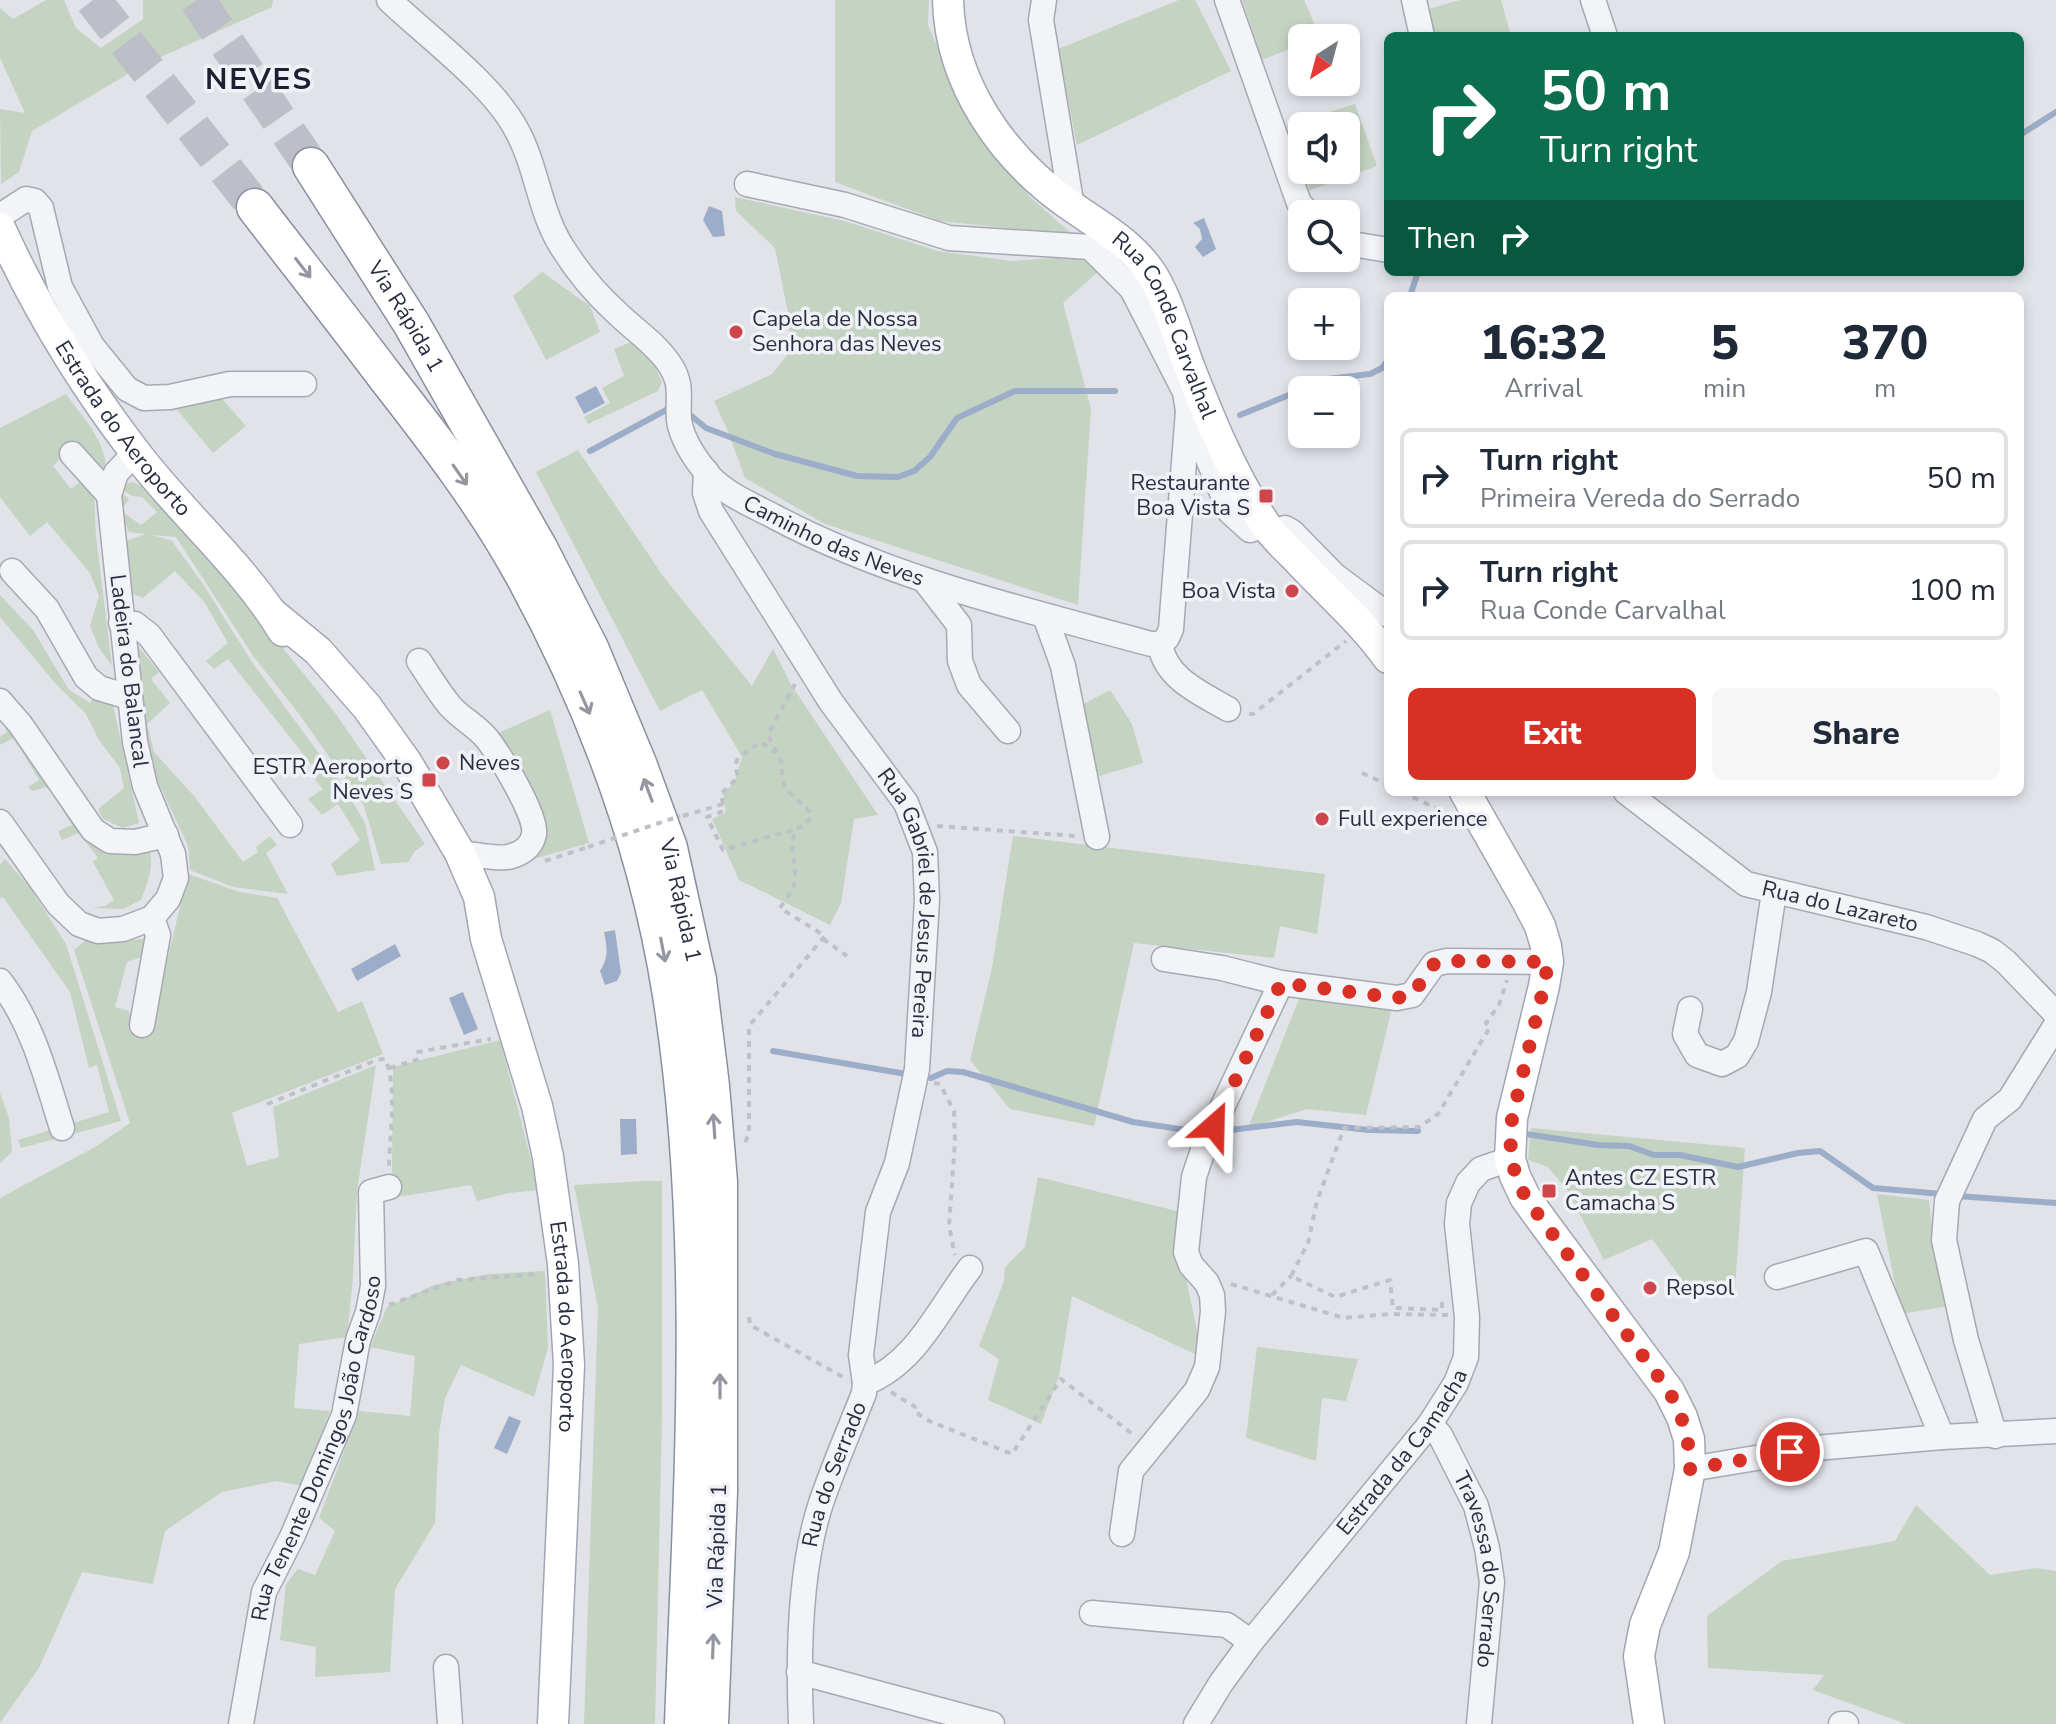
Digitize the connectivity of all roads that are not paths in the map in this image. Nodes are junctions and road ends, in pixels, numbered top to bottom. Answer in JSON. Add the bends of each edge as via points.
{"nodes":[{"id":1,"x":389,"y":0,"type":"edge"},
{"id":2,"x":948,"y":0,"type":"edge"},
{"id":3,"x":1044,"y":0,"type":"edge"},
{"id":4,"x":1227,"y":0,"type":"edge"},
{"id":5,"x":1414,"y":0,"type":"edge"},
{"id":6,"x":1593,"y":0,"type":"edge"},
{"id":7,"x":1421,"y":32,"type":"edge"},
{"id":8,"x":1604,"y":32,"type":"edge"},
{"id":9,"x":311,"y":166,"type":"tunnel mouth"},
{"id":10,"x":747,"y":184,"type":"dead end"},
{"id":11,"x":1298,"y":200,"type":"edge"},
{"id":12,"x":255,"y":207,"type":"tunnel mouth"},
{"id":13,"x":1072,"y":207,"type":"junction"},
{"id":14,"x":0,"y":216,"type":"edge"},
{"id":15,"x":0,"y":228,"type":"edge"},
{"id":16,"x":1360,"y":245,"type":"edge"},
{"id":17,"x":1384,"y":249,"type":"edge"},
{"id":18,"x":304,"y":384,"type":"dead end"},
{"id":19,"x":1188,"y":411,"type":"junction"},
{"id":20,"x":135,"y":453,"type":"junction"},
{"id":21,"x":72,"y":454,"type":"dead end"},
{"id":22,"x":706,"y":471,"type":"junction"},
{"id":23,"x":109,"y":495,"type":"junction"},
{"id":24,"x":1269,"y":529,"type":"junction"},
{"id":25,"x":12,"y":571,"type":"dead end"},
{"id":26,"x":925,"y":581,"type":"junction"},
{"id":27,"x":273,"y":614,"type":"junction"},
{"id":28,"x":1045,"y":616,"type":"junction"},
{"id":29,"x":1376,"y":621,"type":"edge"},
{"id":30,"x":121,"y":623,"type":"junction"},
{"id":31,"x":1160,"y":644,"type":"junction"},
{"id":32,"x":1384,"y":646,"type":"edge"},
{"id":33,"x":419,"y":661,"type":"dead end"},
{"id":34,"x":129,"y":697,"type":"junction"},
{"id":35,"x":0,"y":701,"type":"edge"},
{"id":36,"x":1228,"y":709,"type":"dead end"},
{"id":37,"x":1008,"y":731,"type":"dead end"},
{"id":38,"x":393,"y":777,"type":"junction"},
{"id":39,"x":1631,"y":796,"type":"edge"},
{"id":40,"x":1470,"y":802,"type":"edge"},
{"id":41,"x":290,"y":825,"type":"dead end"},
{"id":42,"x":166,"y":835,"type":"junction"},
{"id":43,"x":1097,"y":837,"type":"road end"},
{"id":44,"x":4,"y":840,"type":"edge"},
{"id":45,"x":460,"y":853,"type":"junction"},
{"id":46,"x":494,"y":855,"type":"junction"},
{"id":47,"x":1774,"y":892,"type":"junction"},
{"id":48,"x":479,"y":897,"type":"junction"},
{"id":49,"x":152,"y":918,"type":"junction"},
{"id":50,"x":486,"y":939,"type":"junction"},
{"id":51,"x":1164,"y":959,"type":"dead end"},
{"id":52,"x":1548,"y":962,"type":"junction"},
{"id":53,"x":0,"y":981,"type":"edge"},
{"id":54,"x":1281,"y":983,"type":"junction"},
{"id":55,"x":1690,"y":1009,"type":"dead end"},
{"id":56,"x":2056,"y":1014,"type":"edge"},
{"id":57,"x":142,"y":1025,"type":"dead end"},
{"id":58,"x":2056,"y":1025,"type":"edge"},
{"id":59,"x":62,"y":1128,"type":"dead end"},
{"id":60,"x":1510,"y":1159,"type":"junction"},
{"id":61,"x":389,"y":1187,"type":"road end"},
{"id":62,"x":965,"y":1275,"type":"road end"},
{"id":63,"x":1777,"y":1277,"type":"dead end"},
{"id":64,"x":857,"y":1382,"type":"junction"},
{"id":65,"x":1430,"y":1424,"type":"junction"},
{"id":66,"x":2056,"y":1431,"type":"edge"},
{"id":67,"x":1995,"y":1436,"type":"junction"},
{"id":68,"x":1942,"y":1437,"type":"junction"},
{"id":69,"x":1690,"y":1469,"type":"junction"},
{"id":70,"x":1122,"y":1534,"type":"dead end"},
{"id":71,"x":1092,"y":1613,"type":"dead end"},
{"id":72,"x":1251,"y":1642,"type":"junction"},
{"id":73,"x":446,"y":1667,"type":"dead end"},
{"id":74,"x":799,"y":1672,"type":"junction"},
{"id":75,"x":241,"y":1724,"type":"edge"},
{"id":76,"x":450,"y":1724,"type":"edge"},
{"id":77,"x":553,"y":1724,"type":"edge"},
{"id":78,"x":683,"y":1724,"type":"edge"},
{"id":79,"x":710,"y":1724,"type":"edge"},
{"id":80,"x":801,"y":1724,"type":"edge"},
{"id":81,"x":992,"y":1724,"type":"edge"},
{"id":82,"x":1196,"y":1724,"type":"edge"},
{"id":83,"x":1479,"y":1724,"type":"edge"},
{"id":84,"x":1649,"y":1724,"type":"edge"}],
"edges":[{"from":1,"to":22,"type":"street","name":"Caminho das Neves","via":[[499,101],[530,157],[560,245],[584,279],[670,364],[681,388],[679,422]]},
{"from":2,"to":13,"type":"main road","name":"Rua Conde Carvalhal","via":[[959,66],[988,122],[1013,155]]},
{"from":3,"to":13,"type":"street","via":[[1041,20]]},
{"from":4,"to":11,"type":"street"},
{"from":5,"to":7,"type":"street"},
{"from":6,"to":8,"type":"street"},
{"from":79,"to":9,"type":"highway","name":"Via Rápida 1","one_way":true,"via":[[719,1492],[719,1182],[698,980],[669,848],[590,648],[540,550],[411,323]]},
{"from":10,"to":19,"type":"street","via":[[845,205],[949,238],[1090,247],[1132,289],[1185,392]]},
{"from":12,"to":78,"type":"highway","name":"Via Rápida 1","one_way":true,"via":[[485,511],[524,577],[590,715],[632,828],[671,992],[691,1180],[692,1475]]},
{"from":13,"to":24,"type":"main road","name":"Rua Conde Carvalhal","via":[[1106,227],[1153,276],[1232,465]]},
{"from":14,"to":18,"type":"street","via":[[26,199],[41,208],[60,287],[92,346],[127,389],[144,398],[230,384]]},
{"from":15,"to":20,"type":"main road","name":"Estrada do Aeroporto","via":[[29,290]]},
{"from":16,"to":17,"type":"street"},
{"from":19,"to":24,"type":"street","via":[[1230,512],[1250,530]]},
{"from":19,"to":31,"type":"street","via":[[1171,629]]},
{"from":20,"to":23,"type":"street","via":[[116,473]]},
{"from":20,"to":27,"type":"main road","name":"Estrada do Aeroporto"},
{"from":21,"to":23,"type":"street"},
{"from":22,"to":26,"type":"street","name":"Caminho das Neves","via":[[724,487],[806,533]]},
{"from":22,"to":64,"type":"street","name":"Rua Gabriel de Jesus Pereira","via":[[711,511],[831,702],[906,803],[925,852],[917,1069],[897,1163],[878,1212]]},
{"from":23,"to":30,"type":"street","name":"Ladeira do Balancal"},
{"from":24,"to":29,"type":"main road","name":"Rua Conde Carvalhal"},
{"from":25,"to":34,"type":"street","via":[[47,609],[86,677],[99,688]]},
{"from":26,"to":28,"type":"street","name":"Caminho das Neves"},
{"from":26,"to":37,"type":"street","via":[[959,625],[960,661],[969,685]]},
{"from":27,"to":38,"type":"main road","name":"Estrada do Aeroporto"},
{"from":27,"to":45,"type":"main road","name":"Estrada do Aeroporto","via":[[318,651],[367,707]]},
{"from":28,"to":31,"type":"street","name":"Caminho das Neves"},
{"from":28,"to":43,"type":"street","via":[[1063,666]]},
{"from":29,"to":32,"type":"main road","name":"Rua Conde Carvalhal"},
{"from":30,"to":34,"type":"street","name":"Ladeira do Balancal"},
{"from":30,"to":41,"type":"street","via":[[135,624],[149,635]]},
{"from":31,"to":36,"type":"street","via":[[1162,661],[1191,688]]},
{"from":33,"to":46,"type":"street","via":[[451,706],[487,739],[534,825],[526,849],[504,859]]},
{"from":34,"to":42,"type":"street","name":"Ladeira do Balancal","via":[[145,786]]},
{"from":35,"to":42,"type":"street","via":[[93,830],[110,841]]},
{"from":38,"to":45,"type":"main road","via":[[441,838]]},
{"from":38,"to":50,"type":"main road","name":"Estrada do Aeroporto"},
{"from":39,"to":47,"type":"street","name":"Rua do Lazareto","via":[[1746,884]]},
{"from":40,"to":52,"type":"main road","via":[[1540,926]]},
{"from":42,"to":49,"type":"street","name":"Ladeira do Balancal","via":[[176,878]]},
{"from":44,"to":49,"type":"street","via":[[79,924],[98,931],[123,929]]},
{"from":45,"to":46,"type":"street"},
{"from":45,"to":48,"type":"main road","name":"Estrada do Aeroporto"},
{"from":46,"to":48,"type":"street"},
{"from":47,"to":55,"type":"street","via":[[1759,992],[1737,1056],[1722,1064],[1697,1055],[1685,1034]]},
{"from":47,"to":56,"type":"street","name":"Rua do Lazareto","via":[[1977,944],[2006,962]]},
{"from":48,"to":50,"type":"main road","name":"Estrada do Aeroporto"},
{"from":49,"to":57,"type":"street","via":[[158,935]]},
{"from":50,"to":77,"type":"main road","name":"Estrada do Aeroporto","via":[[537,1106],[563,1264],[569,1365]]},
{"from":51,"to":54,"type":"street"},
{"from":52,"to":54,"type":"street","via":[[1434,964],[1412,995],[1397,998]]},
{"from":52,"to":60,"type":"main road","via":[[1512,1118]]},
{"from":53,"to":59,"type":"street","via":[[32,1034]]},
{"from":54,"to":70,"type":"street","via":[[1194,1177],[1186,1252],[1212,1295],[1207,1367],[1197,1390],[1131,1471]]},
{"from":58,"to":67,"type":"street","via":[[2010,1099],[1985,1119],[1949,1194],[1944,1240]]},
{"from":60,"to":65,"type":"street","name":"Estrada da Camacha","via":[[1481,1169],[1459,1203],[1466,1357]]},
{"from":60,"to":69,"type":"main road","via":[[1532,1207],[1669,1391],[1689,1439]]},
{"from":61,"to":75,"type":"street","name":"Rua Tenente Domingos João Cardoso","via":[[371,1192],[373,1286],[344,1415],[264,1592]]},
{"from":62,"to":64,"type":"street","name":"Rua do Serrado","via":[[913,1350],[889,1372]]},
{"from":63,"to":68,"type":"street","via":[[1866,1251]]},
{"from":64,"to":74,"type":"street","name":"Rua do Serrado","via":[[864,1393],[821,1504],[807,1565]]},
{"from":65,"to":72,"type":"street","name":"Estrada da Camacha"},
{"from":65,"to":83,"type":"street","name":"Travessa do Serrado","via":[[1476,1506],[1487,1548],[1492,1582]]},
{"from":66,"to":67,"type":"street"},
{"from":67,"to":68,"type":"street"},
{"from":68,"to":69,"type":"street","via":[[1816,1448]]},
{"from":69,"to":84,"type":"main road","via":[[1674,1552],[1645,1625],[1639,1656]]},
{"from":71,"to":72,"type":"street","via":[[1227,1625]]},
{"from":72,"to":82,"type":"street","name":"Estrada da Camacha"},
{"from":73,"to":76,"type":"street"},
{"from":74,"to":80,"type":"street","name":"Rua do Serrado"},
{"from":74,"to":81,"type":"street"}]}
